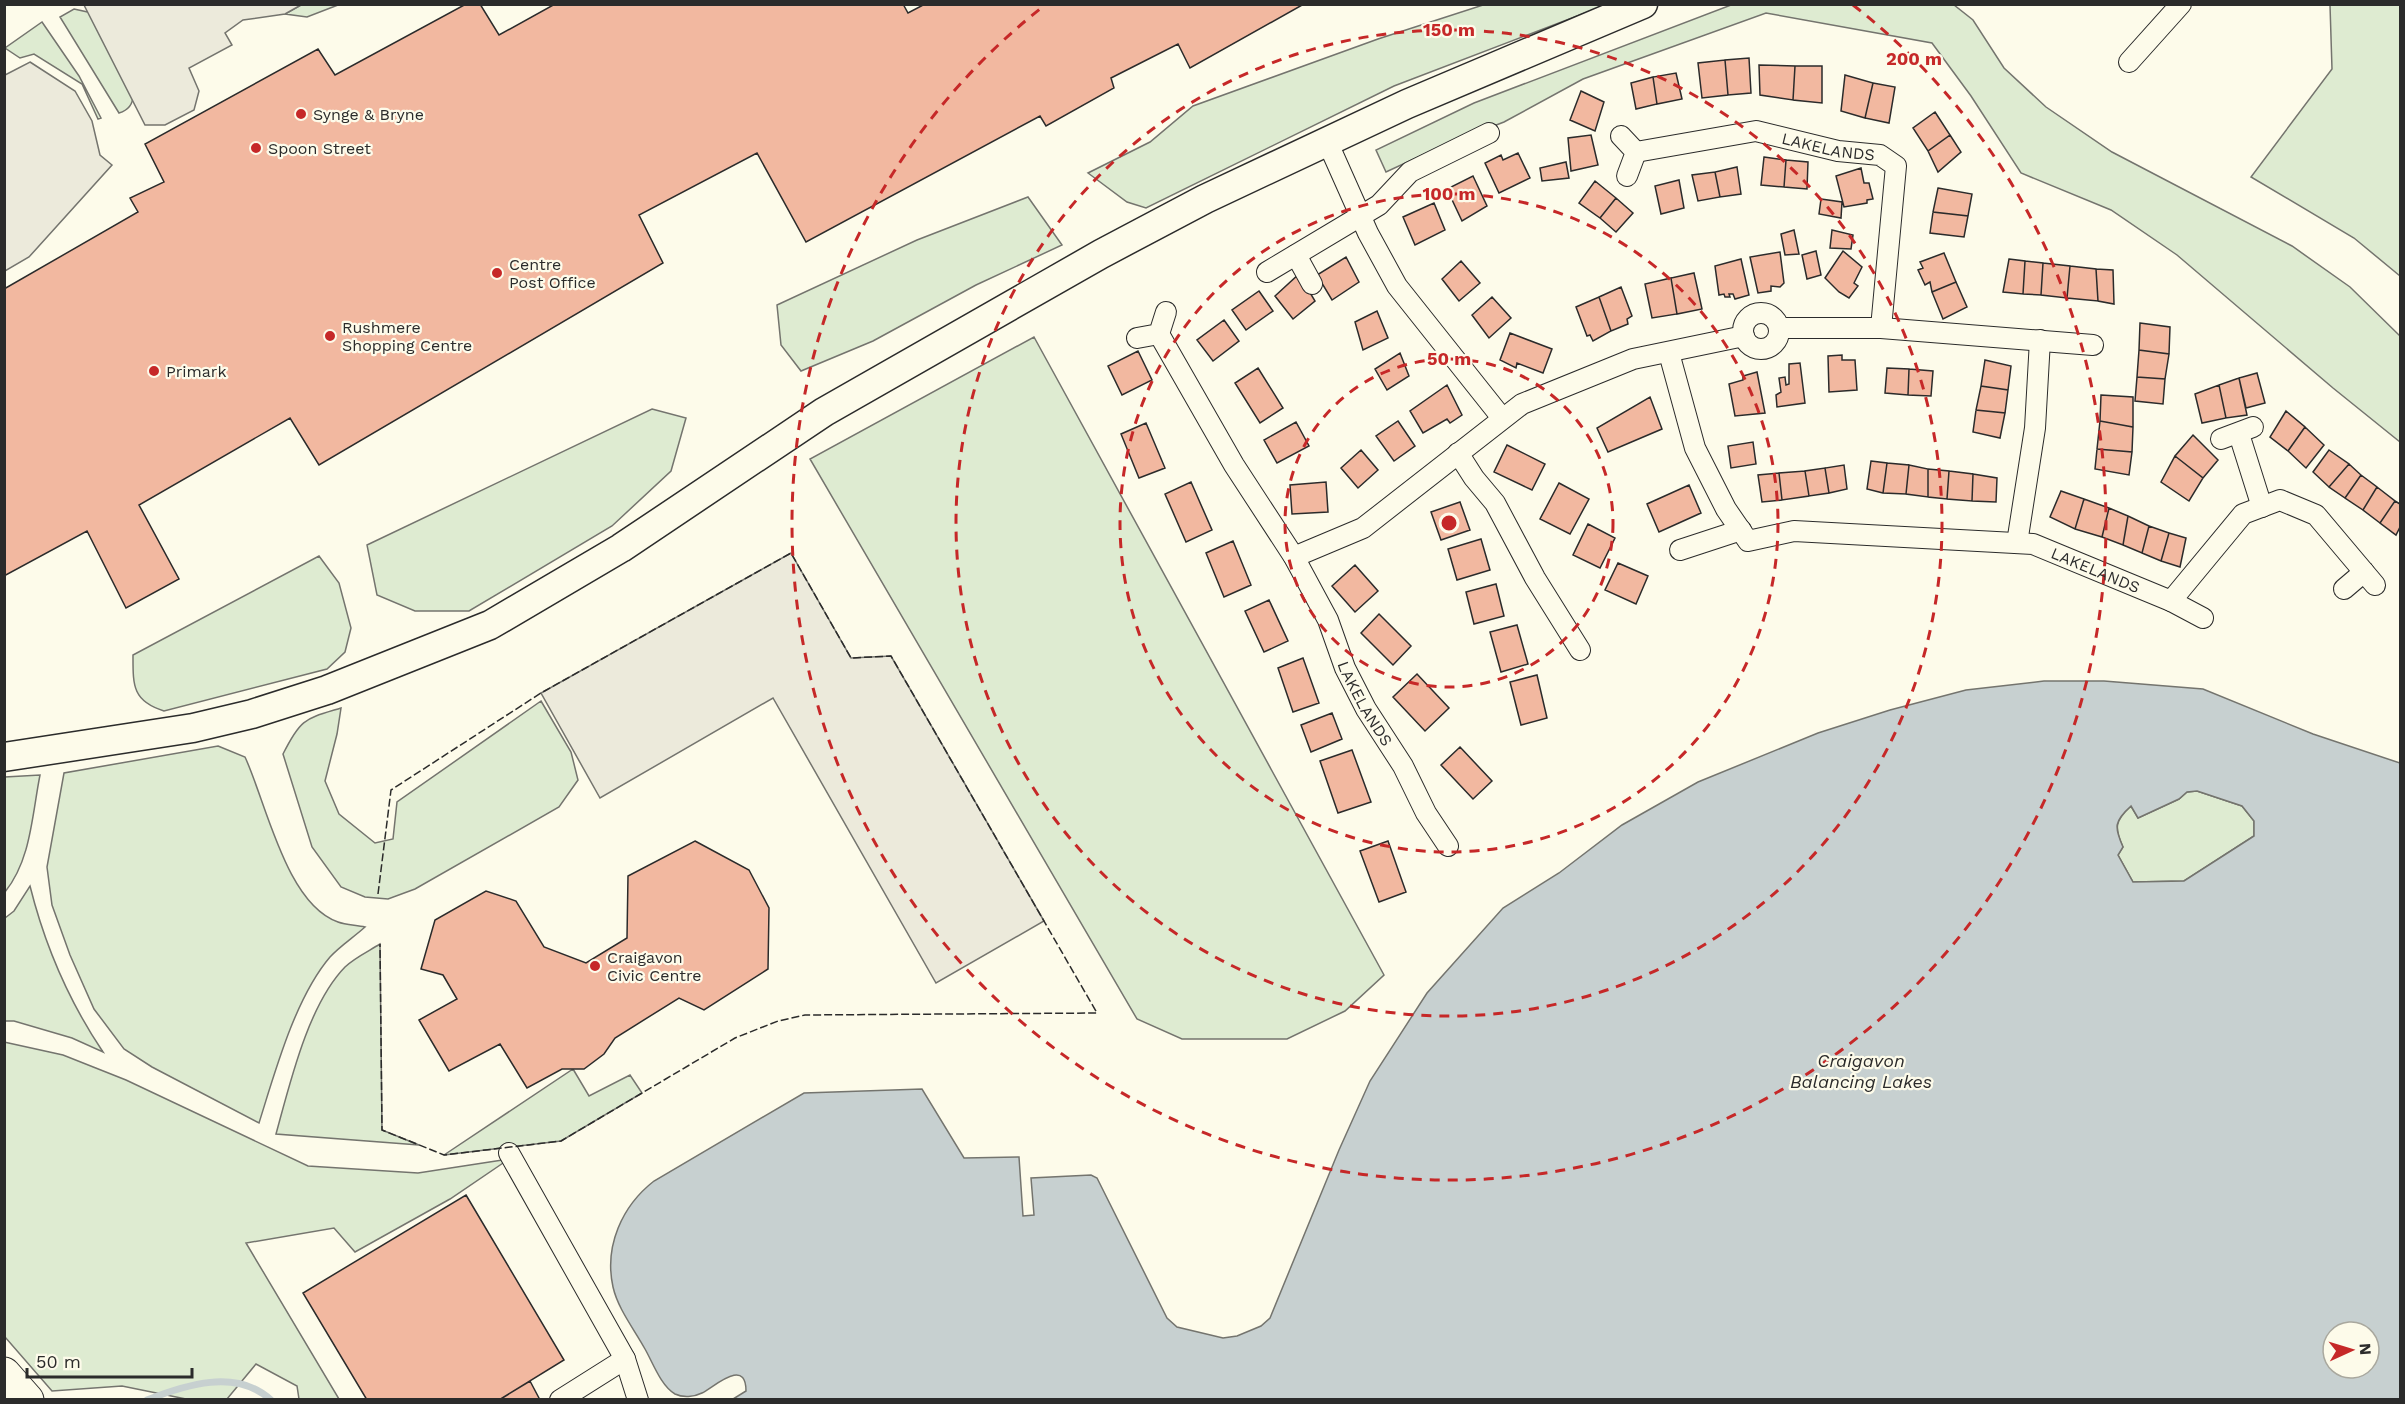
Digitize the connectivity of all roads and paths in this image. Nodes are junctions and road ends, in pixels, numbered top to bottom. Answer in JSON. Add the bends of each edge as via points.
{"nodes":[{"id":1,"x":1643,"y":4,"type":"edge"},
{"id":2,"x":2181,"y":4,"type":"edge"},
{"id":3,"x":2129,"y":62,"type":"dead end"},
{"id":4,"x":1489,"y":133,"type":"dead end"},
{"id":5,"x":1622,"y":136,"type":"dead end"},
{"id":6,"x":1327,"y":141,"type":"junction"},
{"id":7,"x":1636,"y":152,"type":"junction"},
{"id":8,"x":1627,"y":176,"type":"dead end"},
{"id":9,"x":1361,"y":218,"type":"junction"},
{"id":10,"x":1296,"y":255,"type":"junction"},
{"id":11,"x":1267,"y":272,"type":"dead end"},
{"id":12,"x":1312,"y":284,"type":"dead end"},
{"id":13,"x":1166,"y":312,"type":"dead end"},
{"id":14,"x":1881,"y":328,"type":"junction"},
{"id":15,"x":1159,"y":334,"type":"junction"},
{"id":16,"x":1137,"y":338,"type":"dead end"},
{"id":17,"x":2040,"y":340,"type":"junction"},
{"id":18,"x":2093,"y":345,"type":"dead end"},
{"id":19,"x":1668,"y":353,"type":"junction"},
{"id":20,"x":1502,"y":418,"type":"junction"},
{"id":21,"x":2238,"y":433,"type":"dead end"},
{"id":22,"x":1458,"y":453,"type":"junction"},
{"id":23,"x":2262,"y":507,"type":"junction"},
{"id":24,"x":1741,"y":530,"type":"junction"},
{"id":25,"x":2017,"y":543,"type":"junction"},
{"id":26,"x":1680,"y":550,"type":"dead end"},
{"id":27,"x":1294,"y":556,"type":"junction"},
{"id":28,"x":2344,"y":589,"type":"dead end"},
{"id":29,"x":2171,"y":601,"type":"junction"},
{"id":30,"x":2203,"y":618,"type":"dead end"},
{"id":31,"x":1580,"y":650,"type":"dead end"},
{"id":32,"x":4,"y":757,"type":"edge"},
{"id":33,"x":1448,"y":846,"type":"dead end"},
{"id":34,"x":509,"y":1154,"type":"dead end"},
{"id":35,"x":625,"y":1359,"type":"junction"},
{"id":36,"x":560,"y":1400,"type":"edge"},
{"id":37,"x":638,"y":1400,"type":"edge"}],
"edges":[{"from":1,"to":6,"type":"street"},
{"from":2,"to":3,"type":"street"},
{"from":4,"to":9,"type":"street","via":[[1410,172]]},
{"from":5,"to":7,"type":"street"},
{"from":6,"to":9,"type":"street"},
{"from":6,"to":32,"type":"street","via":[[1090,260],[824,412],[621,548],[490,625],[327,690],[252,714],[193,728]]},
{"from":7,"to":8,"type":"street"},
{"from":7,"to":14,"type":"street","name":"LAKELANDS","via":[[1756,131],[1838,151],[1880,155],[1896,166]]},
{"from":9,"to":10,"type":"street"},
{"from":9,"to":20,"type":"street","via":[[1397,286]]},
{"from":10,"to":11,"type":"street"},
{"from":10,"to":12,"type":"street"},
{"from":13,"to":15,"type":"street"},
{"from":14,"to":17,"type":"street"},
{"from":14,"to":19,"type":"street","via":[[1779,328],[1777,340],[1768,348],[1750,346],[1744,336]]},
{"from":15,"to":16,"type":"street"},
{"from":15,"to":27,"type":"street","name":"LAKELANDS","via":[[1234,465]]},
{"from":17,"to":18,"type":"street"},
{"from":17,"to":25,"type":"street","via":[[2035,428]]},
{"from":19,"to":20,"type":"street","via":[[1633,359],[1522,404]]},
{"from":19,"to":24,"type":"street","via":[[1695,448]]},
{"from":20,"to":22,"type":"street"},
{"from":21,"to":23,"type":"street"},
{"from":22,"to":27,"type":"street","via":[[1362,528]]},
{"from":22,"to":31,"type":"street","via":[[1495,503]]},
{"from":23,"to":28,"type":"street","via":[[2280,500],[2316,515],[2369,579]]},
{"from":23,"to":29,"type":"street","via":[[2243,514]]},
{"from":24,"to":25,"type":"street","name":"LAKELANDS","via":[[1748,541],[1794,531]]},
{"from":24,"to":26,"type":"street"},
{"from":25,"to":29,"type":"street","name":"LAKELANDS","via":[[2034,544]]},
{"from":27,"to":33,"type":"street","name":"LAKELANDS","via":[[1328,620],[1345,668],[1366,709]]},
{"from":29,"to":30,"type":"street","name":"LAKELANDS"},
{"from":34,"to":35,"type":"street"},
{"from":35,"to":36,"type":"street"},
{"from":35,"to":37,"type":"street"}]}
